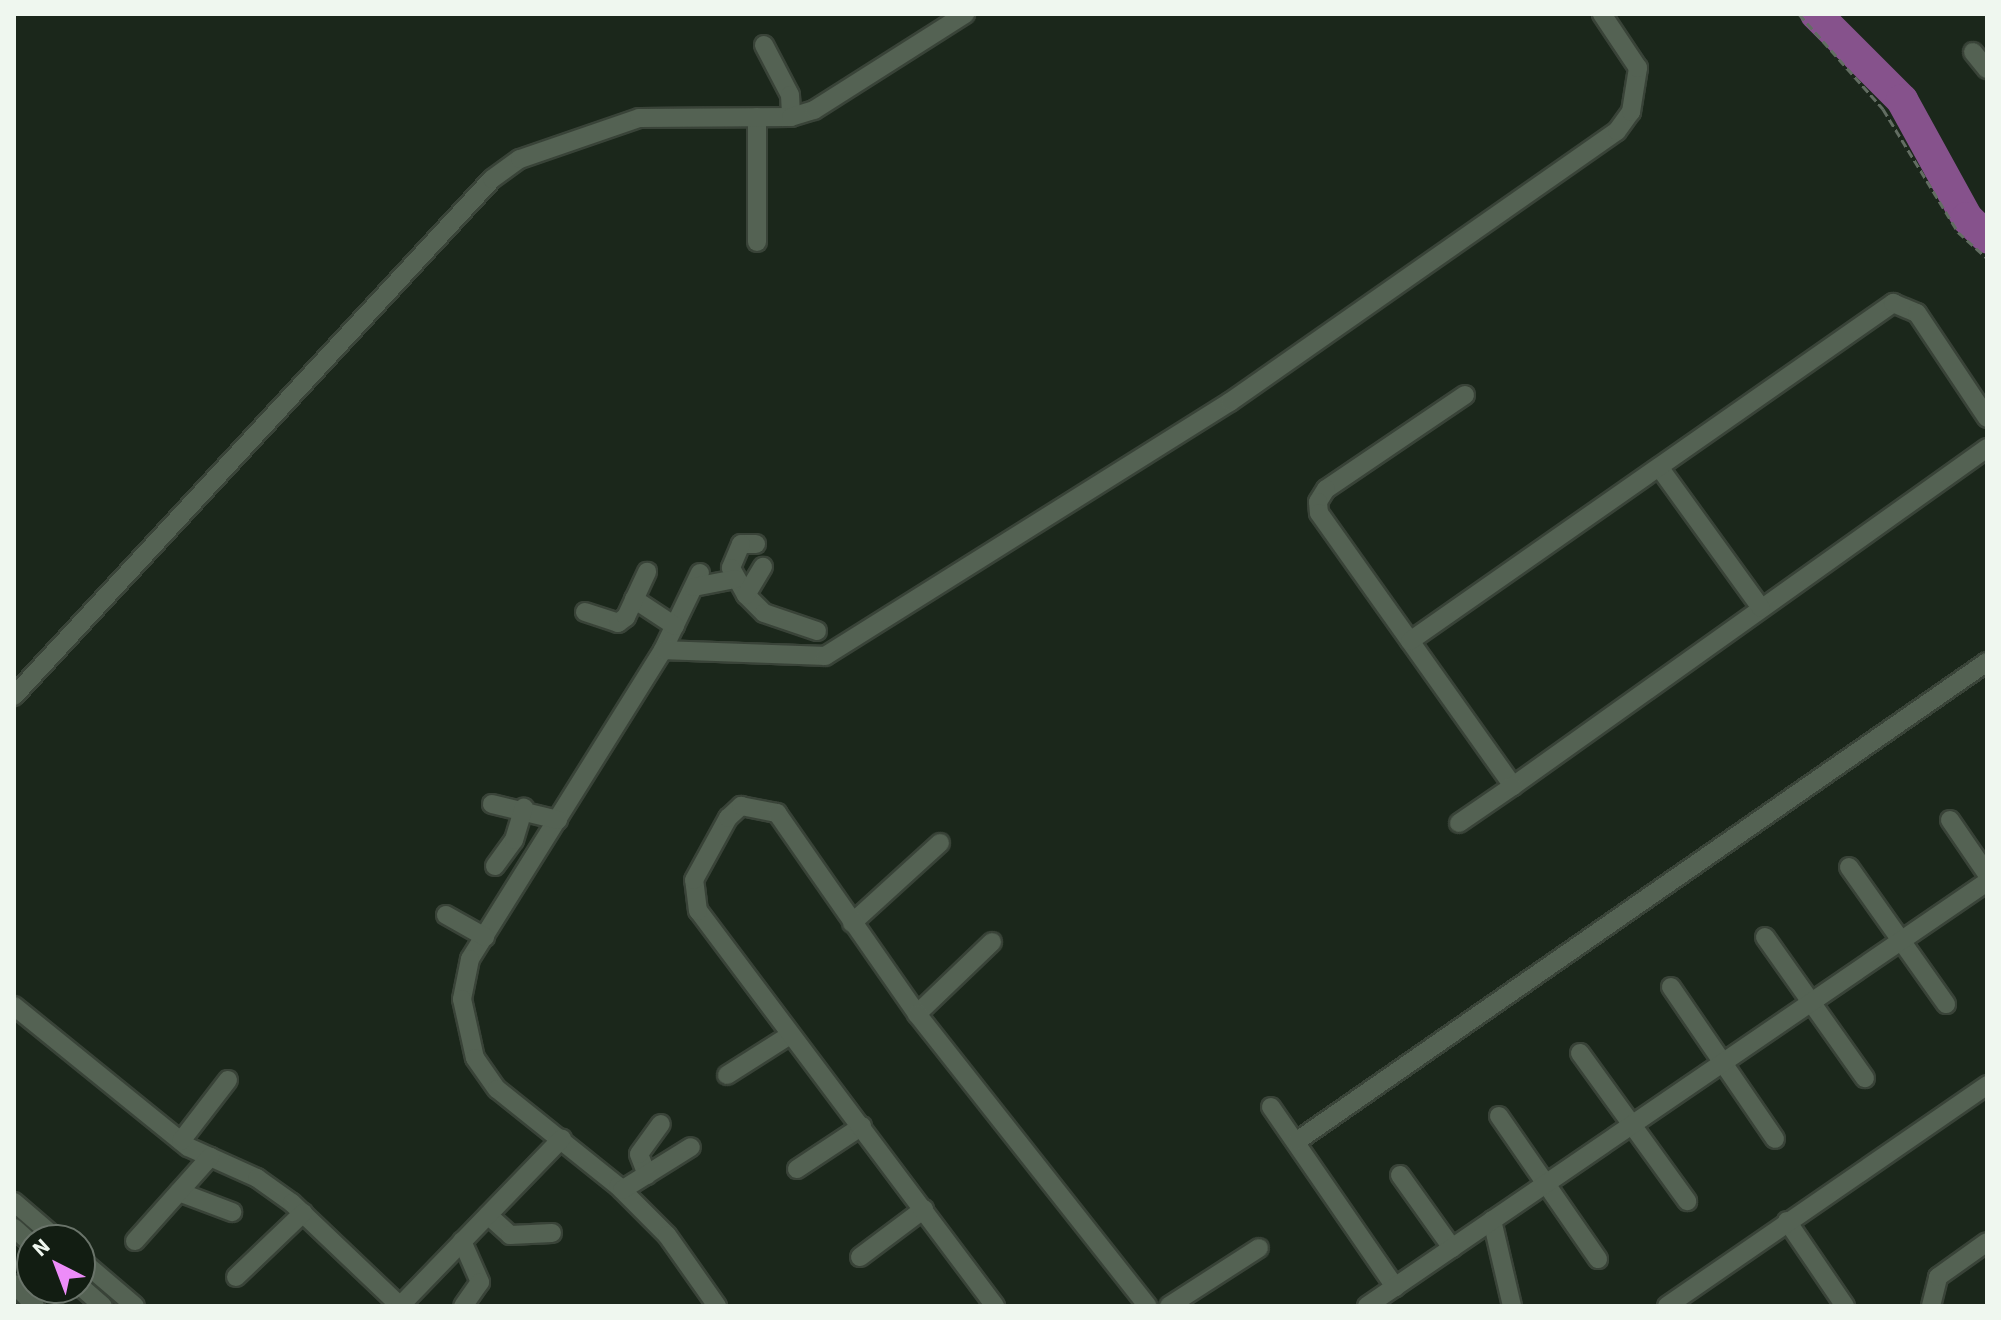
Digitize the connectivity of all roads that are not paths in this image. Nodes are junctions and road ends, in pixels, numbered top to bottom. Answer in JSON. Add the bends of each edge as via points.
{"nodes":[{"id":1,"x":965,"y":14,"type":"edge"},
{"id":2,"x":1602,"y":14,"type":"edge"},
{"id":3,"x":764,"y":45,"type":"dead end"},
{"id":4,"x":1973,"y":52,"type":"dead end"},
{"id":5,"x":1987,"y":69,"type":"edge"},
{"id":6,"x":757,"y":117,"type":"junction"},
{"id":7,"x":791,"y":117,"type":"junction"},
{"id":8,"x":757,"y":242,"type":"dead end"},
{"id":9,"x":1465,"y":395,"type":"dead end"},
{"id":10,"x":1987,"y":418,"type":"edge"},
{"id":11,"x":1987,"y":448,"type":"edge"},
{"id":12,"x":1659,"y":467,"type":"junction"},
{"id":13,"x":756,"y":544,"type":"dead end"},
{"id":14,"x":763,"y":567,"type":"dead end"},
{"id":15,"x":647,"y":572,"type":"dead end"},
{"id":16,"x":735,"y":579,"type":"junction"},
{"id":17,"x":746,"y":595,"type":"junction"},
{"id":18,"x":634,"y":599,"type":"junction"},
{"id":19,"x":1761,"y":608,"type":"junction"},
{"id":20,"x":585,"y":612,"type":"dead end"},
{"id":21,"x":675,"y":626,"type":"junction"},
{"id":22,"x":817,"y":631,"type":"dead end"},
{"id":23,"x":1410,"y":641,"type":"junction"},
{"id":24,"x":663,"y":650,"type":"junction"},
{"id":25,"x":1987,"y":662,"type":"edge"},
{"id":26,"x":14,"y":696,"type":"edge"},
{"id":27,"x":1513,"y":786,"type":"junction"},
{"id":28,"x":492,"y":804,"type":"dead end"},
{"id":29,"x":524,"y":808,"type":"junction"},
{"id":30,"x":558,"y":820,"type":"junction"},
{"id":31,"x":1950,"y":820,"type":"dead end"},
{"id":32,"x":1459,"y":823,"type":"dead end"},
{"id":33,"x":940,"y":843,"type":"dead end"},
{"id":34,"x":495,"y":866,"type":"dead end"},
{"id":35,"x":1849,"y":867,"type":"dead end"},
{"id":36,"x":1987,"y":874,"type":"edge"},
{"id":37,"x":1987,"y":882,"type":"edge"},
{"id":38,"x":446,"y":915,"type":"dead end"},
{"id":39,"x":852,"y":923,"type":"junction"},
{"id":40,"x":485,"y":937,"type":"junction"},
{"id":41,"x":1765,"y":937,"type":"dead end"},
{"id":42,"x":1903,"y":939,"type":"junction"},
{"id":43,"x":992,"y":942,"type":"dead end"},
{"id":44,"x":1671,"y":987,"type":"dead end"},
{"id":45,"x":1813,"y":1001,"type":"junction"},
{"id":46,"x":1946,"y":1004,"type":"dead end"},
{"id":47,"x":14,"y":1006,"type":"edge"},
{"id":48,"x":917,"y":1014,"type":"junction"},
{"id":49,"x":790,"y":1035,"type":"junction"},
{"id":50,"x":1580,"y":1053,"type":"dead end"},
{"id":51,"x":1721,"y":1064,"type":"junction"},
{"id":52,"x":727,"y":1075,"type":"dead end"},
{"id":53,"x":1865,"y":1078,"type":"dead end"},
{"id":54,"x":228,"y":1080,"type":"dead end"},
{"id":55,"x":1987,"y":1085,"type":"edge"},
{"id":56,"x":1271,"y":1107,"type":"dead end"},
{"id":57,"x":1499,"y":1116,"type":"dead end"},
{"id":58,"x":661,"y":1124,"type":"dead end"},
{"id":59,"x":862,"y":1126,"type":"junction"},
{"id":60,"x":1630,"y":1126,"type":"junction"},
{"id":61,"x":562,"y":1138,"type":"junction"},
{"id":62,"x":1775,"y":1139,"type":"dead end"},
{"id":63,"x":181,"y":1141,"type":"junction"},
{"id":64,"x":1297,"y":1141,"type":"junction"},
{"id":65,"x":691,"y":1147,"type":"dead end"},
{"id":66,"x":210,"y":1157,"type":"junction"},
{"id":67,"x":797,"y":1169,"type":"dead end"},
{"id":68,"x":647,"y":1175,"type":"junction"},
{"id":69,"x":1400,"y":1175,"type":"dead end"},
{"id":70,"x":1545,"y":1184,"type":"junction"},
{"id":71,"x":622,"y":1190,"type":"junction"},
{"id":72,"x":179,"y":1192,"type":"junction"},
{"id":73,"x":1687,"y":1201,"type":"dead end"},
{"id":74,"x":14,"y":1202,"type":"edge"},
{"id":75,"x":924,"y":1209,"type":"junction"},
{"id":76,"x":232,"y":1212,"type":"dead end"},
{"id":77,"x":303,"y":1213,"type":"junction"},
{"id":78,"x":488,"y":1215,"type":"junction"},
{"id":79,"x":1492,"y":1220,"type":"junction"},
{"id":80,"x":1787,"y":1221,"type":"junction"},
{"id":81,"x":39,"y":1224,"type":"edge"},
{"id":82,"x":552,"y":1233,"type":"dead end"},
{"id":83,"x":135,"y":1241,"type":"dead end"},
{"id":84,"x":462,"y":1241,"type":"junction"},
{"id":85,"x":1987,"y":1242,"type":"edge"},
{"id":86,"x":1259,"y":1248,"type":"dead end"},
{"id":87,"x":1452,"y":1248,"type":"junction"},
{"id":88,"x":860,"y":1257,"type":"dead end"},
{"id":89,"x":1598,"y":1259,"type":"dead end"},
{"id":90,"x":96,"y":1273,"type":"edge"},
{"id":91,"x":236,"y":1277,"type":"dead end"},
{"id":92,"x":14,"y":1284,"type":"edge"},
{"id":93,"x":1395,"y":1287,"type":"junction"},
{"id":94,"x":35,"y":1306,"type":"edge"},
{"id":95,"x":135,"y":1306,"type":"edge"},
{"id":96,"x":400,"y":1306,"type":"edge"},
{"id":97,"x":463,"y":1306,"type":"edge"},
{"id":98,"x":717,"y":1306,"type":"edge"},
{"id":99,"x":995,"y":1306,"type":"edge"},
{"id":100,"x":1148,"y":1306,"type":"edge"},
{"id":101,"x":1169,"y":1306,"type":"edge"},
{"id":102,"x":1367,"y":1306,"type":"edge"},
{"id":103,"x":1512,"y":1306,"type":"edge"},
{"id":104,"x":1667,"y":1306,"type":"edge"},
{"id":105,"x":1845,"y":1306,"type":"edge"},
{"id":106,"x":1931,"y":1306,"type":"edge"}],
"edges":[{"from":1,"to":7,"type":"street","via":[[839,98]]},
{"from":2,"to":24,"type":"street","via":[[1638,68],[1631,112],[1617,131],[1230,402],[825,656]]},
{"from":3,"to":7,"type":"street","via":[[790,95]]},
{"from":4,"to":5,"type":"street"},
{"from":6,"to":7,"type":"street"},
{"from":6,"to":8,"type":"street"},
{"from":6,"to":26,"type":"street","via":[[639,118],[543,147],[492,179]]},
{"from":9,"to":23,"type":"street","via":[[1326,489],[1318,502],[1319,513]]},
{"from":10,"to":12,"type":"street","via":[[1917,313],[1893,303]]},
{"from":11,"to":19,"type":"street"},
{"from":12,"to":19,"type":"street"},
{"from":12,"to":23,"type":"street"},
{"from":13,"to":16,"type":"street","via":[[741,544],[731,568]]},
{"from":14,"to":17,"type":"street"},
{"from":15,"to":18,"type":"street"},
{"from":16,"to":17,"type":"street"},
{"from":16,"to":21,"type":"street","via":[[697,580]]},
{"from":17,"to":22,"type":"street","via":[[764,613]]},
{"from":18,"to":20,"type":"street","via":[[618,623]]},
{"from":18,"to":21,"type":"street"},
{"from":19,"to":27,"type":"street"},
{"from":21,"to":24,"type":"street"},
{"from":23,"to":27,"type":"street"},
{"from":24,"to":30,"type":"street"},
{"from":25,"to":64,"type":"street"},
{"from":27,"to":32,"type":"street"},
{"from":28,"to":29,"type":"street"},
{"from":29,"to":30,"type":"street"},
{"from":29,"to":34,"type":"street","via":[[514,840]]},
{"from":30,"to":40,"type":"street"},
{"from":31,"to":36,"type":"street"},
{"from":33,"to":39,"type":"street"},
{"from":35,"to":42,"type":"street"},
{"from":37,"to":42,"type":"street"},
{"from":38,"to":40,"type":"street"},
{"from":39,"to":48,"type":"street"},
{"from":39,"to":49,"type":"street","via":[[777,813],[748,804],[735,810],[694,880],[693,897],[702,917]]},
{"from":40,"to":61,"type":"street","via":[[470,959],[462,999],[475,1058],[497,1089]]},
{"from":41,"to":45,"type":"street"},
{"from":42,"to":45,"type":"street"},
{"from":42,"to":46,"type":"street"},
{"from":43,"to":48,"type":"street"},
{"from":44,"to":51,"type":"street"},
{"from":45,"to":51,"type":"street"},
{"from":45,"to":53,"type":"street"},
{"from":47,"to":63,"type":"street"},
{"from":48,"to":100,"type":"street"},
{"from":49,"to":52,"type":"street"},
{"from":49,"to":59,"type":"street"},
{"from":50,"to":60,"type":"street"},
{"from":51,"to":60,"type":"street"},
{"from":51,"to":62,"type":"street"},
{"from":54,"to":63,"type":"street"},
{"from":55,"to":80,"type":"street"},
{"from":56,"to":64,"type":"street"},
{"from":57,"to":70,"type":"street"},
{"from":58,"to":68,"type":"street","via":[[641,1147]]},
{"from":59,"to":67,"type":"street"},
{"from":59,"to":75,"type":"street"},
{"from":60,"to":70,"type":"street"},
{"from":60,"to":73,"type":"street"},
{"from":61,"to":71,"type":"street"},
{"from":61,"to":78,"type":"street"},
{"from":63,"to":66,"type":"street"},
{"from":64,"to":93,"type":"street"},
{"from":65,"to":68,"type":"street"},
{"from":66,"to":72,"type":"street"},
{"from":66,"to":77,"type":"street","via":[[257,1178]]},
{"from":68,"to":71,"type":"street"},
{"from":69,"to":87,"type":"street"},
{"from":70,"to":79,"type":"street"},
{"from":70,"to":89,"type":"street"},
{"from":71,"to":98,"type":"street","via":[[667,1235]]},
{"from":72,"to":76,"type":"street"},
{"from":72,"to":83,"type":"street"},
{"from":74,"to":81,"type":"street"},
{"from":75,"to":88,"type":"street"},
{"from":75,"to":99,"type":"street"},
{"from":77,"to":91,"type":"street"},
{"from":77,"to":96,"type":"street"},
{"from":78,"to":82,"type":"street","via":[[510,1235]]},
{"from":78,"to":84,"type":"street"},
{"from":79,"to":87,"type":"street"},
{"from":79,"to":103,"type":"street"},
{"from":80,"to":104,"type":"street"},
{"from":80,"to":105,"type":"street"},
{"from":84,"to":96,"type":"street"},
{"from":84,"to":97,"type":"street","via":[[480,1282]]},
{"from":85,"to":106,"type":"street","via":[[1938,1277]]},
{"from":86,"to":101,"type":"street"},
{"from":87,"to":93,"type":"street"},
{"from":90,"to":95,"type":"street"},
{"from":92,"to":94,"type":"street"},
{"from":93,"to":102,"type":"street"}]}
